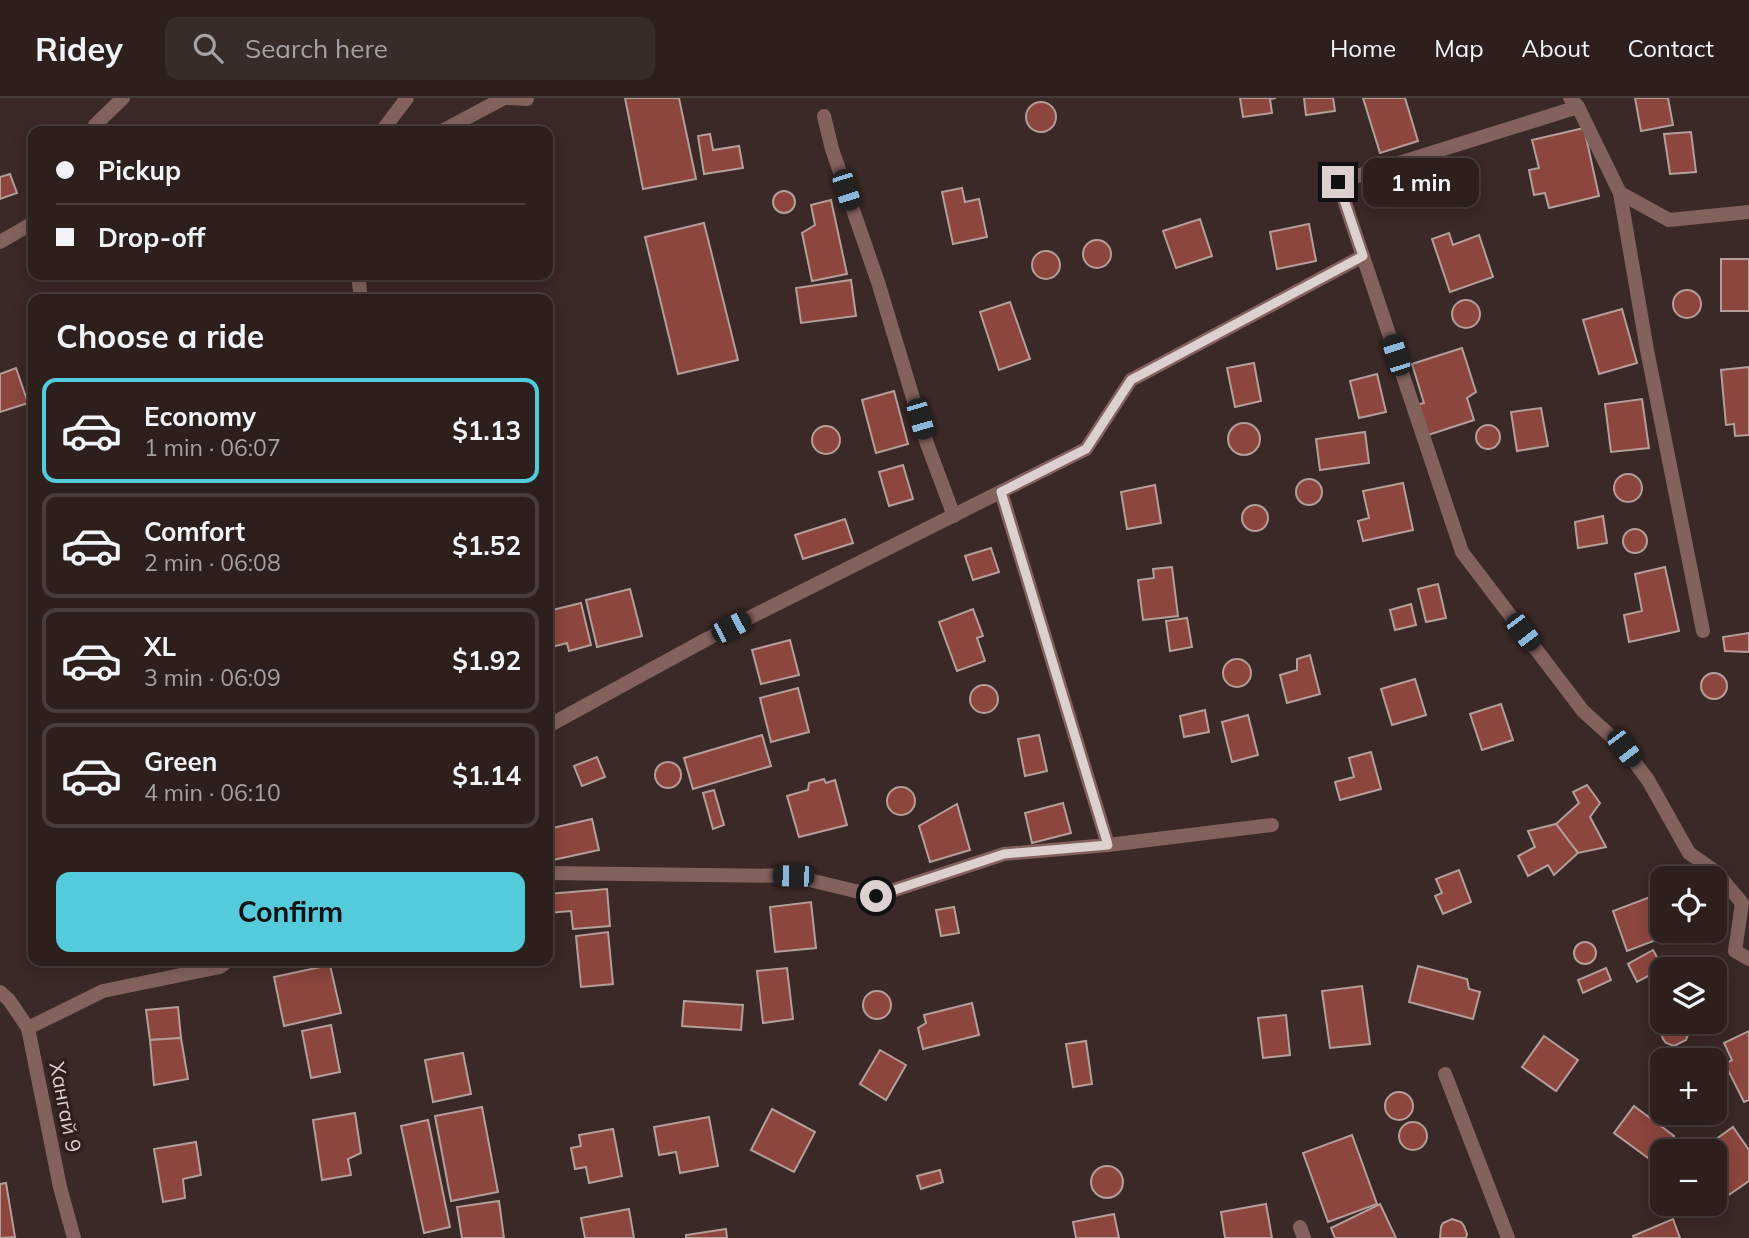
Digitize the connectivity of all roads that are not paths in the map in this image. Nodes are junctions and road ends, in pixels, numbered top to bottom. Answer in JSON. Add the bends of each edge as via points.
{"nodes":[{"id":1,"x":123,"y":98,"type":"edge"},
{"id":2,"x":407,"y":98,"type":"edge"},
{"id":3,"x":506,"y":98,"type":"edge"},
{"id":4,"x":527,"y":99,"type":"edge"},
{"id":5,"x":1574,"y":102,"type":"edge"},
{"id":6,"x":824,"y":116,"type":"dead end"},
{"id":7,"x":94,"y":126,"type":"edge"},
{"id":8,"x":386,"y":126,"type":"edge"},
{"id":9,"x":452,"y":126,"type":"edge"},
{"id":10,"x":1620,"y":193,"type":"junction"},
{"id":11,"x":1749,"y":212,"type":"edge"},
{"id":12,"x":28,"y":226,"type":"edge"},
{"id":13,"x":0,"y":242,"type":"edge"},
{"id":14,"x":1363,"y":256,"type":"junction"},
{"id":15,"x":1001,"y":492,"type":"junction"},
{"id":16,"x":954,"y":516,"type":"junction"},
{"id":17,"x":1703,"y":631,"type":"dead end"},
{"id":18,"x":553,"y":723,"type":"edge"},
{"id":19,"x":1272,"y":825,"type":"dead end"},
{"id":20,"x":1108,"y":845,"type":"junction"},
{"id":21,"x":553,"y":873,"type":"edge"},
{"id":22,"x":1749,"y":958,"type":"edge"},
{"id":23,"x":221,"y":966,"type":"edge"},
{"id":24,"x":0,"y":992,"type":"edge"},
{"id":25,"x":28,"y":1028,"type":"junction"},
{"id":26,"x":1445,"y":1074,"type":"dead end"},
{"id":27,"x":71,"y":1237,"type":"edge"},
{"id":28,"x":1508,"y":1238,"type":"edge"}],
"edges":[{"from":1,"to":7,"type":"street"},
{"from":2,"to":8,"type":"street"},
{"from":3,"to":4,"type":"street"},
{"from":3,"to":9,"type":"street"},
{"from":5,"to":10,"type":"street"},
{"from":5,"to":14,"type":"street","via":[[1338,182]]},
{"from":6,"to":16,"type":"street"},
{"from":10,"to":11,"type":"street","via":[[1668,220]]},
{"from":10,"to":17,"type":"street"},
{"from":12,"to":13,"type":"street"},
{"from":14,"to":15,"type":"street","via":[[1131,380],[1086,449]]},
{"from":14,"to":22,"type":"street","via":[[1462,552],[1583,711],[1624,748],[1648,780],[1689,853],[1716,872],[1742,903],[1735,951]]},
{"from":15,"to":16,"type":"street"},
{"from":15,"to":20,"type":"street"},
{"from":16,"to":18,"type":"street","via":[[706,639]]},
{"from":19,"to":20,"type":"street"},
{"from":20,"to":21,"type":"street","via":[[1004,854],[876,896],[793,876]]},
{"from":23,"to":25,"type":"street","via":[[103,991]]},
{"from":24,"to":25,"type":"street","name":"Хангай 9"},
{"from":25,"to":27,"type":"street","name":"Хангай 9"},
{"from":26,"to":28,"type":"street"}]}
